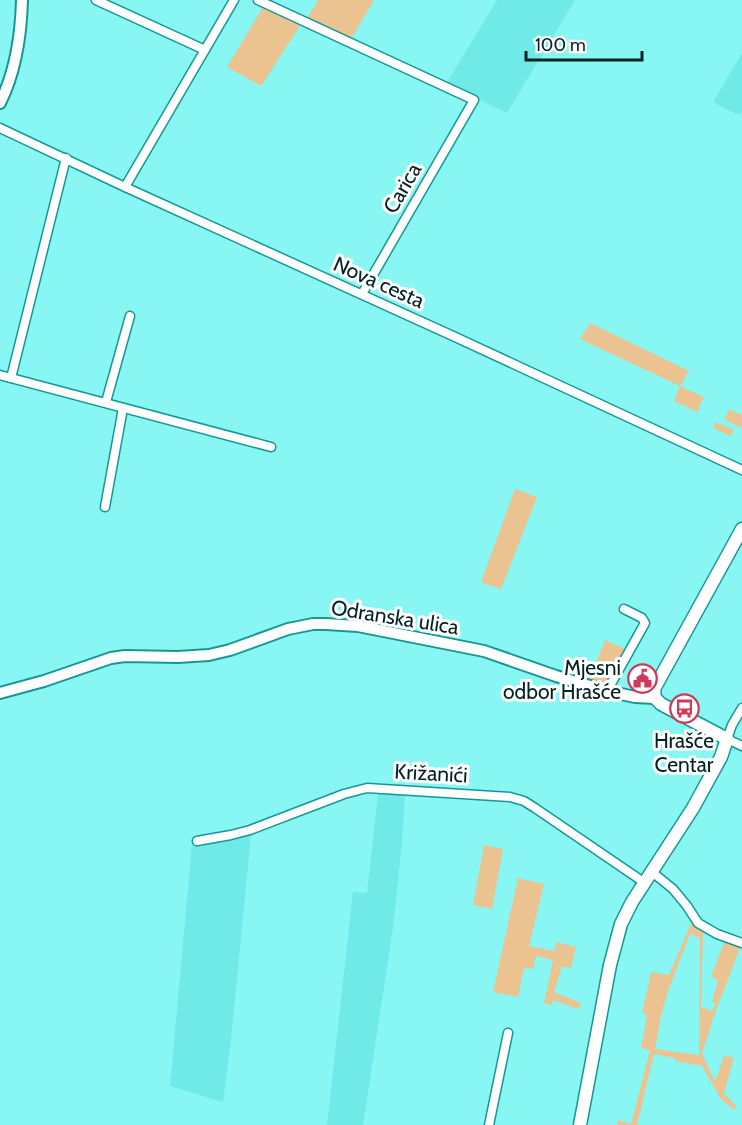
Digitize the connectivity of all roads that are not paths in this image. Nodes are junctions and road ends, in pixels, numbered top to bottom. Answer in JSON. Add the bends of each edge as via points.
{"nodes":[{"id":1,"x":22,"y":0,"type":"edge"},
{"id":2,"x":96,"y":0,"type":"edge"},
{"id":3,"x":234,"y":0,"type":"edge"},
{"id":4,"x":258,"y":0,"type":"edge"},
{"id":5,"x":205,"y":50,"type":"junction"},
{"id":6,"x":0,"y":103,"type":"edge"},
{"id":7,"x":0,"y":128,"type":"edge"},
{"id":8,"x":66,"y":158,"type":"junction"},
{"id":9,"x":125,"y":187,"type":"junction"},
{"id":10,"x":362,"y":294,"type":"junction"},
{"id":11,"x":130,"y":316,"type":"dead end"},
{"id":12,"x":0,"y":375,"type":"edge"},
{"id":13,"x":11,"y":378,"type":"junction"},
{"id":14,"x":106,"y":402,"type":"junction"},
{"id":15,"x":123,"y":408,"type":"junction"},
{"id":16,"x":271,"y":447,"type":"dead end"},
{"id":17,"x":742,"y":470,"type":"edge"},
{"id":18,"x":105,"y":507,"type":"dead end"},
{"id":19,"x":742,"y":529,"type":"edge"},
{"id":20,"x":624,"y":609,"type":"dead end"},
{"id":21,"x":607,"y":691,"type":"junction"},
{"id":22,"x":0,"y":693,"type":"edge"},
{"id":23,"x":656,"y":698,"type":"junction"},
{"id":24,"x":742,"y":708,"type":"edge"},
{"id":25,"x":727,"y":739,"type":"junction"},
{"id":26,"x":742,"y":746,"type":"edge"},
{"id":27,"x":197,"y":841,"type":"dead end"},
{"id":28,"x":652,"y":872,"type":"junction"},
{"id":29,"x":645,"y":883,"type":"junction"},
{"id":30,"x":742,"y":943,"type":"edge"},
{"id":31,"x":507,"y":1033,"type":"dead end"},
{"id":32,"x":489,"y":1125,"type":"edge"},
{"id":33,"x":580,"y":1125,"type":"edge"}],
"edges":[{"from":1,"to":6,"type":"street","via":[[15,62]]},
{"from":2,"to":5,"type":"street"},
{"from":3,"to":5,"type":"street"},
{"from":4,"to":10,"type":"street","name":"Carica","via":[[474,100]]},
{"from":5,"to":9,"type":"street"},
{"from":7,"to":8,"type":"street","name":"Nova cesta"},
{"from":8,"to":9,"type":"street","name":"Nova cesta"},
{"from":8,"to":13,"type":"street"},
{"from":9,"to":10,"type":"street","name":"Nova cesta"},
{"from":10,"to":17,"type":"street","name":"Nova cesta"},
{"from":11,"to":14,"type":"street"},
{"from":12,"to":13,"type":"street"},
{"from":13,"to":14,"type":"street"},
{"from":14,"to":15,"type":"street"},
{"from":15,"to":16,"type":"street"},
{"from":15,"to":18,"type":"street"},
{"from":19,"to":23,"type":"main road","via":[[657,682]]},
{"from":20,"to":21,"type":"street","via":[[645,623]]},
{"from":21,"to":22,"type":"street","name":"Odranska ulica","via":[[484,651],[358,626],[313,624],[209,655],[111,658]]},
{"from":21,"to":23,"type":"street","name":"Odranska ulica"},
{"from":23,"to":25,"type":"main road"},
{"from":24,"to":25,"type":"street"},
{"from":25,"to":26,"type":"street"},
{"from":25,"to":28,"type":"main road","via":[[693,808]]},
{"from":27,"to":29,"type":"street","name":"Križanići","via":[[250,830],[367,788],[494,795],[525,802]]},
{"from":28,"to":29,"type":"main road"},
{"from":28,"to":30,"type":"street","via":[[673,889],[698,923]]},
{"from":29,"to":33,"type":"main road","via":[[626,914],[612,954]]},
{"from":31,"to":32,"type":"street"}]}
